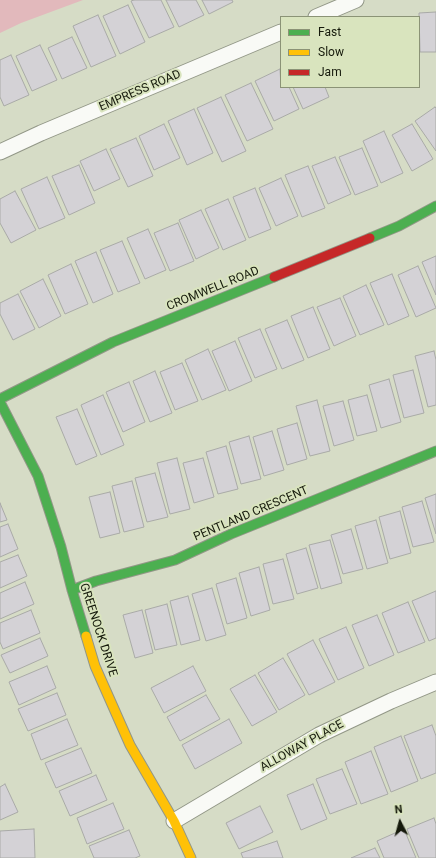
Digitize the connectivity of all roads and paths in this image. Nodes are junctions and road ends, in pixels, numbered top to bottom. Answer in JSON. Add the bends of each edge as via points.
{"nodes":[{"id":1,"x":356,"y":0,"type":"edge"},
{"id":2,"x":318,"y":16,"type":"edge"},
{"id":3,"x":280,"y":32,"type":"edge"},
{"id":4,"x":0,"y":152,"type":"edge"},
{"id":5,"x":436,"y":206,"type":"edge"},
{"id":6,"x":0,"y":399,"type":"edge"},
{"id":7,"x":0,"y":402,"type":"edge"},
{"id":8,"x":436,"y":451,"type":"edge"},
{"id":9,"x":72,"y":590,"type":"junction"},
{"id":10,"x":436,"y":682,"type":"edge"},
{"id":11,"x":174,"y":821,"type":"junction"},
{"id":12,"x":191,"y":858,"type":"edge"}],
"edges":[{"from":1,"to":2,"type":"street"},
{"from":3,"to":4,"type":"street","name":"EMPRESS ROAD"},
{"from":5,"to":6,"type":"street","name":"CROMWELL ROAD","via":[[399,226],[114,342]]},
{"from":7,"to":9,"type":"street","name":"GREENOCK DRIVE","via":[[38,476]]},
{"from":8,"to":9,"type":"street","name":"PENTLAND CRESCENT","via":[[231,534],[175,560]]},
{"from":9,"to":11,"type":"street","name":"GREENOCK DRIVE","via":[[104,688],[130,745]]},
{"from":10,"to":11,"type":"street","name":"ALLOWAY PLACE","via":[[319,735]]},
{"from":11,"to":12,"type":"street","name":"GREENOCK DRIVE"}]}
